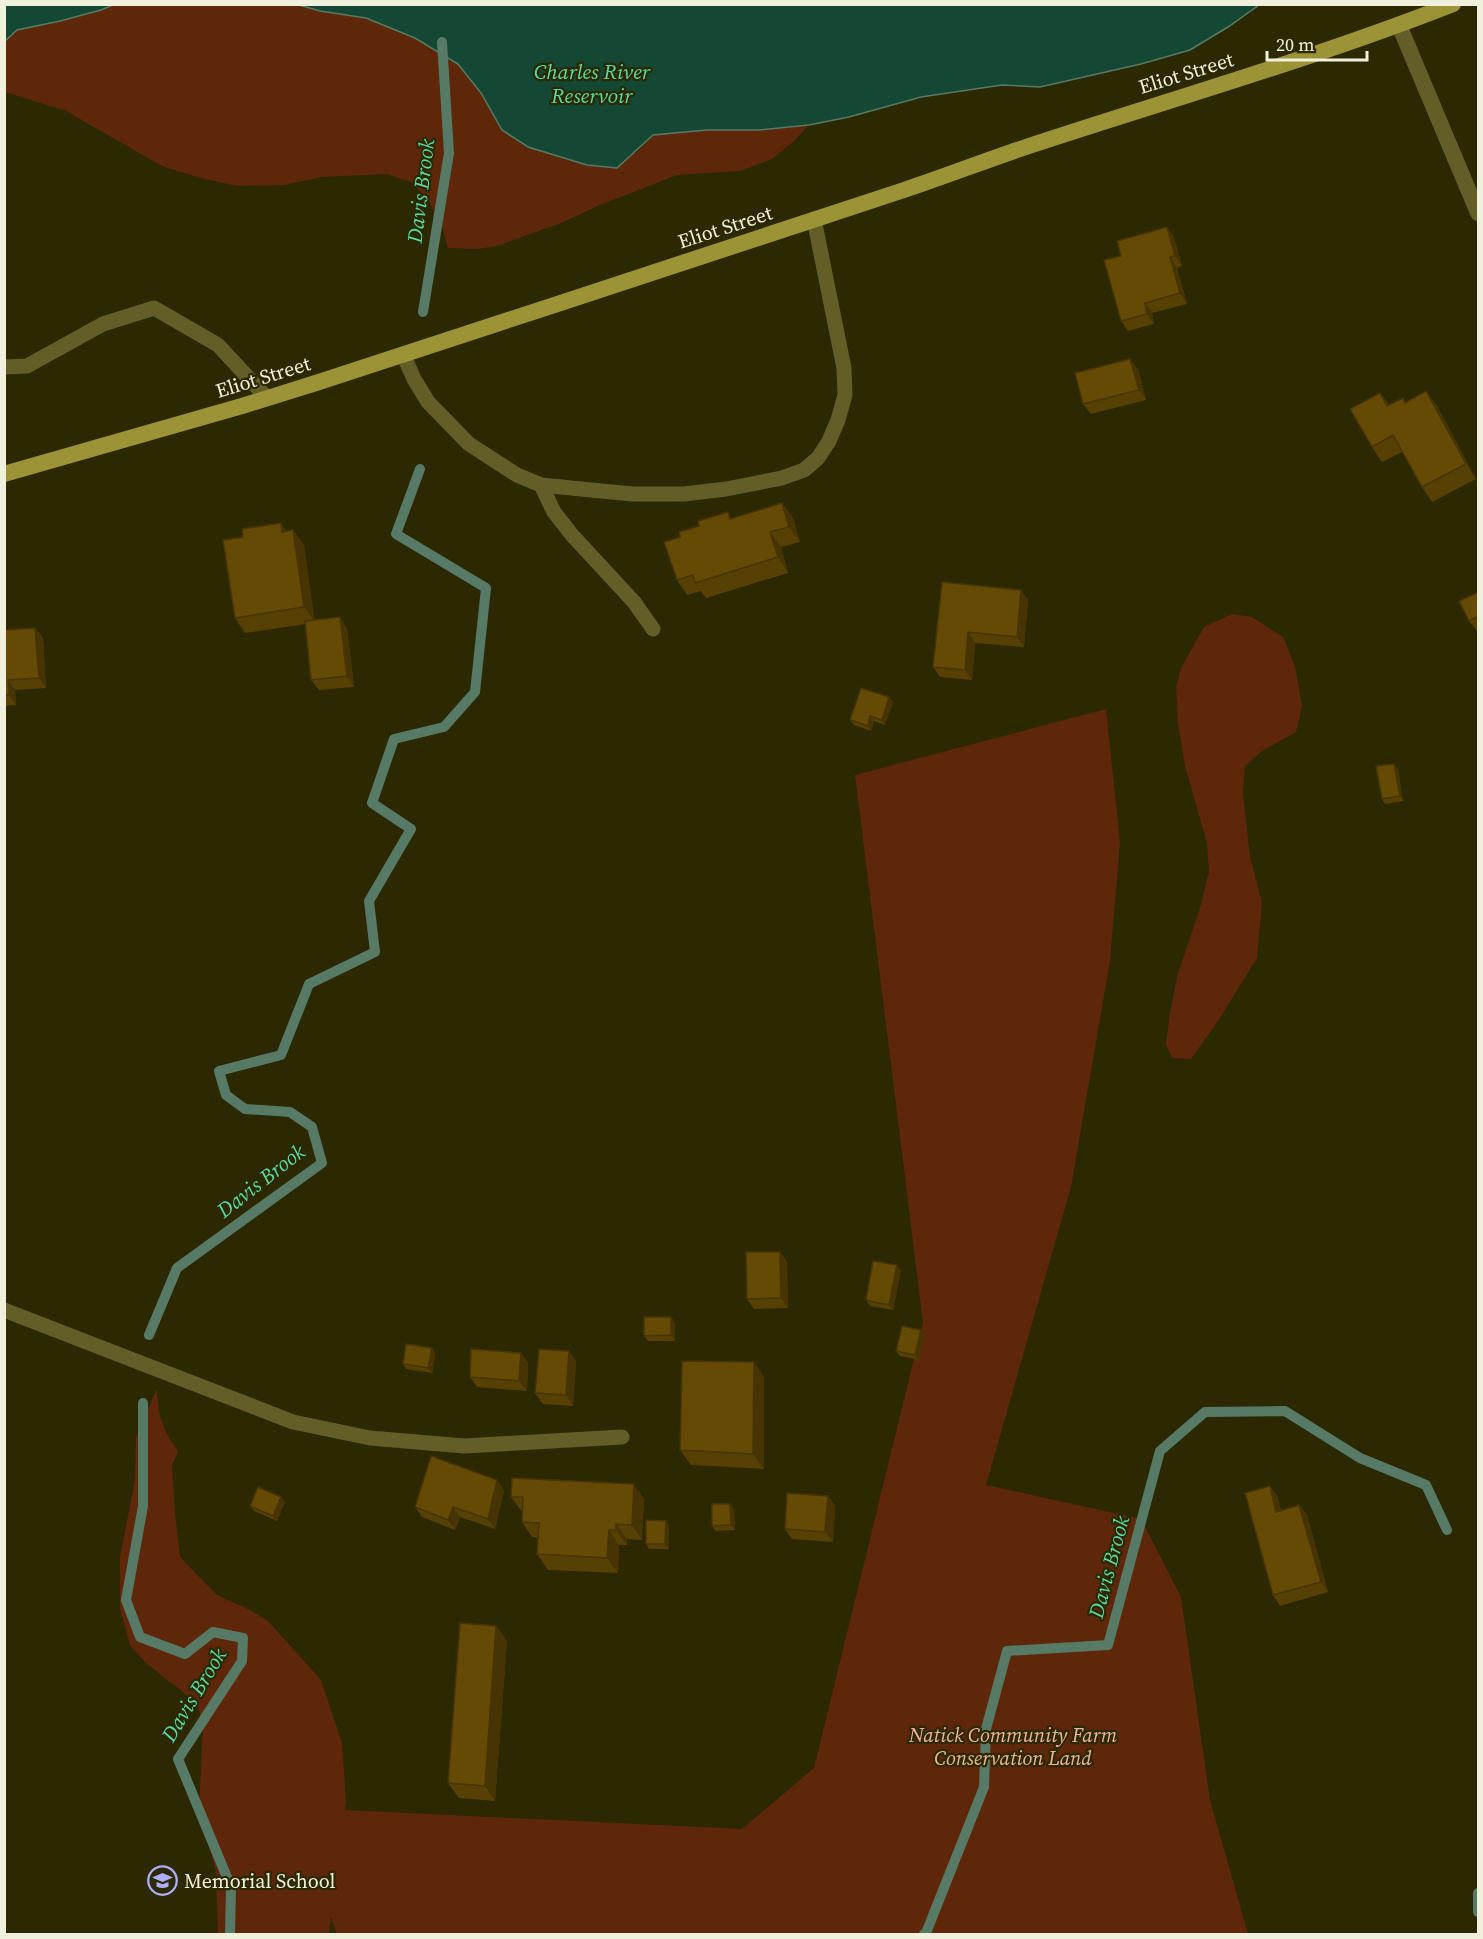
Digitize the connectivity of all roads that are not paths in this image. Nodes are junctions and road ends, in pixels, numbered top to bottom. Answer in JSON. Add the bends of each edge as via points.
{"nodes":[{"id":1,"x":1453,"y":4,"type":"edge"},
{"id":2,"x":1399,"y":26,"type":"junction"},
{"id":3,"x":1479,"y":213,"type":"edge"},
{"id":4,"x":814,"y":219,"type":"junction"},
{"id":5,"x":403,"y":354,"type":"junction"},
{"id":6,"x":4,"y":368,"type":"edge"},
{"id":7,"x":267,"y":398,"type":"junction"},
{"id":8,"x":4,"y":474,"type":"edge"},
{"id":9,"x":541,"y":485,"type":"junction"},
{"id":10,"x":653,"y":629,"type":"dead end"},
{"id":11,"x":4,"y":1310,"type":"edge"},
{"id":12,"x":622,"y":1437,"type":"dead end"}],
"edges":[{"from":1,"to":2,"type":"main road","name":"Eliot Street"},
{"from":2,"to":3,"type":"street"},
{"from":2,"to":4,"type":"main road","name":"Eliot Street"},
{"from":4,"to":5,"type":"main road","name":"Eliot Street"},
{"from":4,"to":9,"type":"lane","via":[[844,368],[845,395],[830,441],[818,459],[804,470],[782,478],[684,494],[633,494]]},
{"from":5,"to":7,"type":"main road","name":"Eliot Street"},
{"from":5,"to":9,"type":"lane","via":[[428,402],[470,444],[517,475]]},
{"from":6,"to":7,"type":"lane","via":[[27,366],[103,324],[154,308],[218,345]]},
{"from":7,"to":8,"type":"main road","name":"Eliot Street"},
{"from":9,"to":10,"type":"lane","via":[[554,512]]},
{"from":11,"to":12,"type":"lane","via":[[293,1422],[370,1438],[464,1446]]}]}
